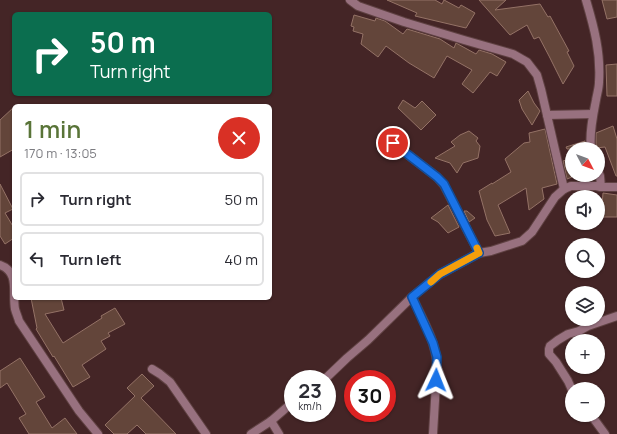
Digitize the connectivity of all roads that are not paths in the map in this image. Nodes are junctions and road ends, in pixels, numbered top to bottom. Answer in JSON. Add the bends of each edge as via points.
{"nodes":[{"id":1,"x":350,"y":0,"type":"edge"},
{"id":2,"x":586,"y":0,"type":"edge"},
{"id":3,"x":593,"y":114,"type":"junction"},
{"id":4,"x":547,"y":115,"type":"junction"},
{"id":5,"x":591,"y":142,"type":"edge"},
{"id":6,"x":393,"y":143,"type":"dead end"},
{"id":7,"x":601,"y":182,"type":"edge"},
{"id":8,"x":602,"y":187,"type":"junction"},
{"id":9,"x":617,"y":187,"type":"edge"},
{"id":10,"x":564,"y":189,"type":"junction"},
{"id":11,"x":479,"y":253,"type":"junction"},
{"id":12,"x":0,"y":265,"type":"edge"},
{"id":13,"x":12,"y":275,"type":"edge"},
{"id":14,"x":412,"y":297,"type":"junction"},
{"id":15,"x":14,"y":300,"type":"edge"},
{"id":16,"x":617,"y":316,"type":"edge"},
{"id":17,"x":152,"y":369,"type":"dead end"},
{"id":18,"x":334,"y":370,"type":"edge"},
{"id":19,"x":568,"y":382,"type":"edge"},
{"id":20,"x":284,"y":410,"type":"edge"},
{"id":21,"x":271,"y":421,"type":"junction"},
{"id":22,"x":596,"y":422,"type":"edge"},
{"id":23,"x":98,"y":434,"type":"edge"},
{"id":24,"x":206,"y":434,"type":"edge"},
{"id":25,"x":251,"y":434,"type":"edge"},
{"id":26,"x":279,"y":434,"type":"edge"},
{"id":27,"x":433,"y":434,"type":"edge"},
{"id":28,"x":606,"y":434,"type":"edge"}],
"edges":[{"from":1,"to":4,"type":"street","via":[[358,6],[513,54],[527,62],[537,75]]},
{"from":2,"to":3,"type":"street","via":[[599,60],[599,83]]},
{"from":3,"to":4,"type":"street"},
{"from":3,"to":5,"type":"street"},
{"from":4,"to":10,"type":"street"},
{"from":6,"to":11,"type":"street","via":[[444,184]]},
{"from":7,"to":8,"type":"street"},
{"from":8,"to":9,"type":"street"},
{"from":8,"to":10,"type":"street","via":[[571,186]]},
{"from":10,"to":11,"type":"street","via":[[555,197],[532,232],[522,241]]},
{"from":11,"to":14,"type":"street","via":[[440,274]]},
{"from":12,"to":13,"type":"street"},
{"from":14,"to":18,"type":"street"},
{"from":14,"to":27,"type":"street","via":[[437,357]]},
{"from":15,"to":23,"type":"street","via":[[19,321],[79,411]]},
{"from":16,"to":19,"type":"street","via":[[568,334],[550,346],[549,354]]},
{"from":17,"to":24,"type":"street","via":[[170,382]]},
{"from":20,"to":21,"type":"street"},
{"from":21,"to":25,"type":"street"},
{"from":21,"to":26,"type":"street"},
{"from":22,"to":28,"type":"street"}]}
